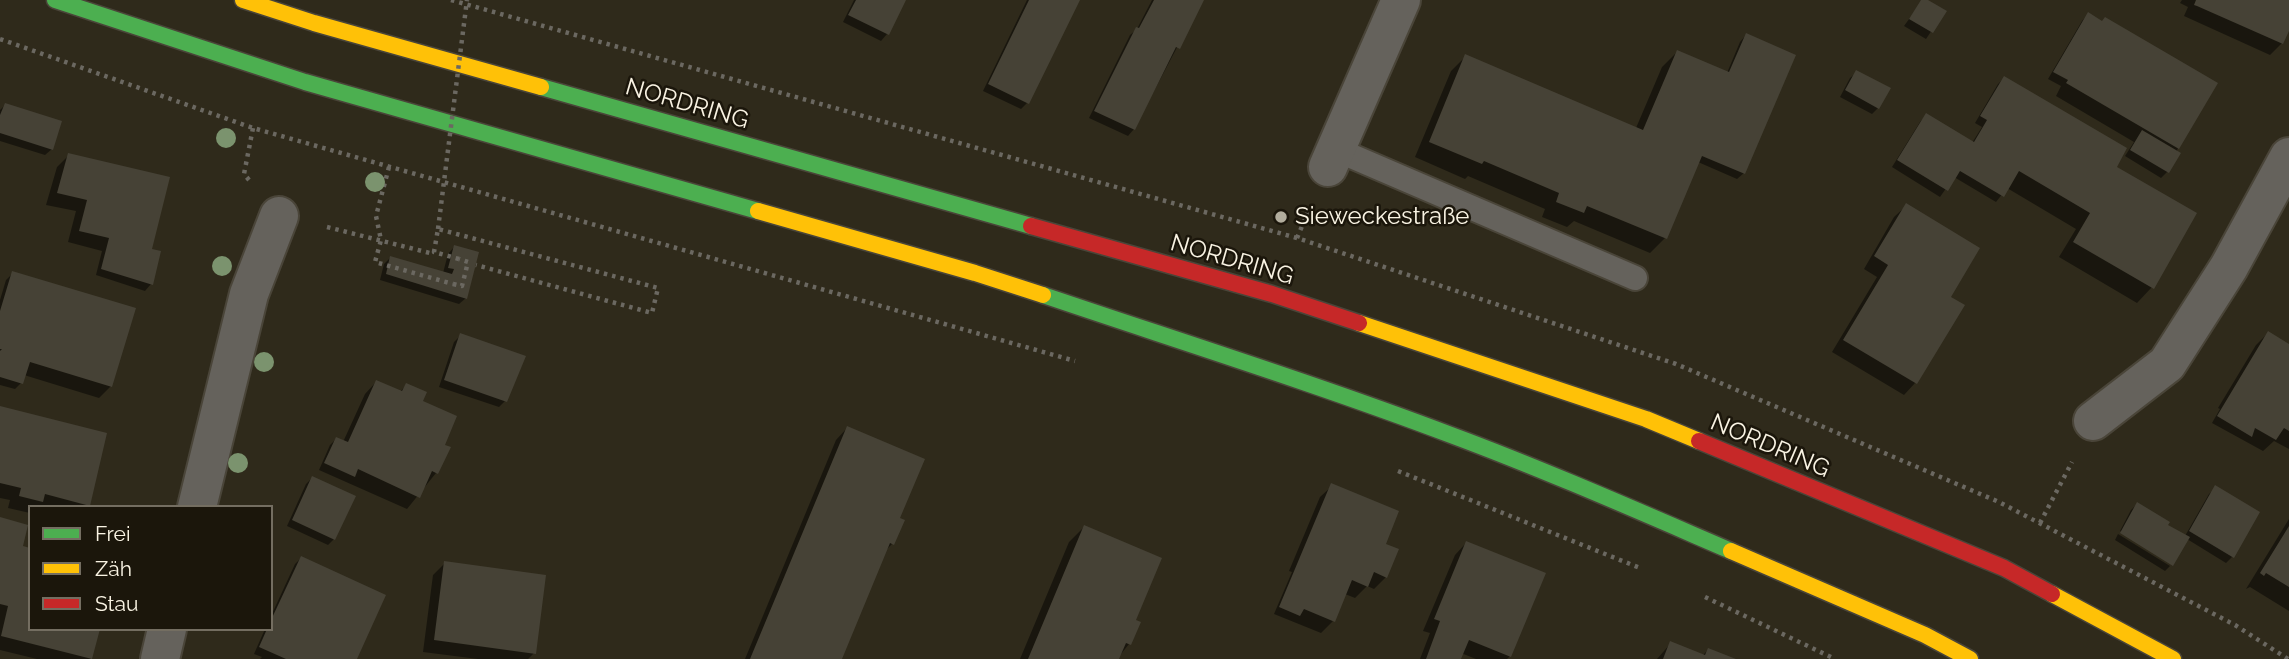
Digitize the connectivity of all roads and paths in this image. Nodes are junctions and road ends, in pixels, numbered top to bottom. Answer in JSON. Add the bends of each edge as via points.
{"nodes":[{"id":1,"x":55,"y":0,"type":"edge"},
{"id":2,"x":243,"y":0,"type":"edge"},
{"id":3,"x":1401,"y":0,"type":"edge"},
{"id":4,"x":465,"y":1,"type":"edge"},
{"id":5,"x":0,"y":39,"type":"edge"},
{"id":6,"x":1332,"y":158,"type":"joint"},
{"id":7,"x":2289,"y":158,"type":"edge"},
{"id":8,"x":389,"y":167,"type":"junction"},
{"id":9,"x":279,"y":216,"type":"joint"},
{"id":10,"x":438,"y":229,"type":"junction"},
{"id":11,"x":381,"y":240,"type":"junction"},
{"id":12,"x":451,"y":258,"type":"dead end"},
{"id":13,"x":476,"y":265,"type":"dead end"},
{"id":14,"x":1635,"y":278,"type":"dead end"},
{"id":15,"x":1084,"y":363,"type":"dead end"},
{"id":16,"x":2093,"y":422,"type":"joint"},
{"id":17,"x":1386,"y":467,"type":"dead end"},
{"id":18,"x":197,"y":505,"type":"edge"},
{"id":19,"x":2040,"y":523,"type":"dead end"},
{"id":20,"x":1641,"y":569,"type":"dead end"},
{"id":21,"x":1703,"y":595,"type":"dead end"},
{"id":22,"x":167,"y":631,"type":"edge"},
{"id":23,"x":160,"y":659,"type":"edge"},
{"id":24,"x":1835,"y":659,"type":"edge"},
{"id":25,"x":1969,"y":659,"type":"edge"},
{"id":26,"x":2173,"y":659,"type":"edge"}],
"edges":[{"from":1,"to":25,"type":"main road","via":[[305,82],[975,273],[1297,380],[1600,494],[1925,635]]},
{"from":2,"to":26,"type":"main road","name":"NORDRING","via":[[1272,294],[1646,419],[2004,568]]},
{"from":3,"to":6,"type":"street"},
{"from":4,"to":10,"type":"path","bridge":true},
{"from":5,"to":8,"type":"path","via":[[202,112]]},
{"from":6,"to":14,"type":"lane"},
{"from":7,"to":16,"type":"street","via":[[2229,267],[2167,364]]},
{"from":8,"to":11,"type":"path","via":[[376,216]]},
{"from":8,"to":15,"type":"path"},
{"from":9,"to":11,"type":"path"},
{"from":9,"to":18,"type":"street","via":[[249,294]]},
{"from":10,"to":11,"type":"path","bridge":true,"via":[[434,253],[468,262],[462,286],[375,262]]},
{"from":10,"to":13,"type":"path","via":[[658,288],[652,313]]},
{"from":11,"to":12,"type":"path"},
{"from":16,"to":19,"type":"path"},
{"from":17,"to":20,"type":"path"},
{"from":21,"to":24,"type":"path"},
{"from":22,"to":23,"type":"street"}]}
